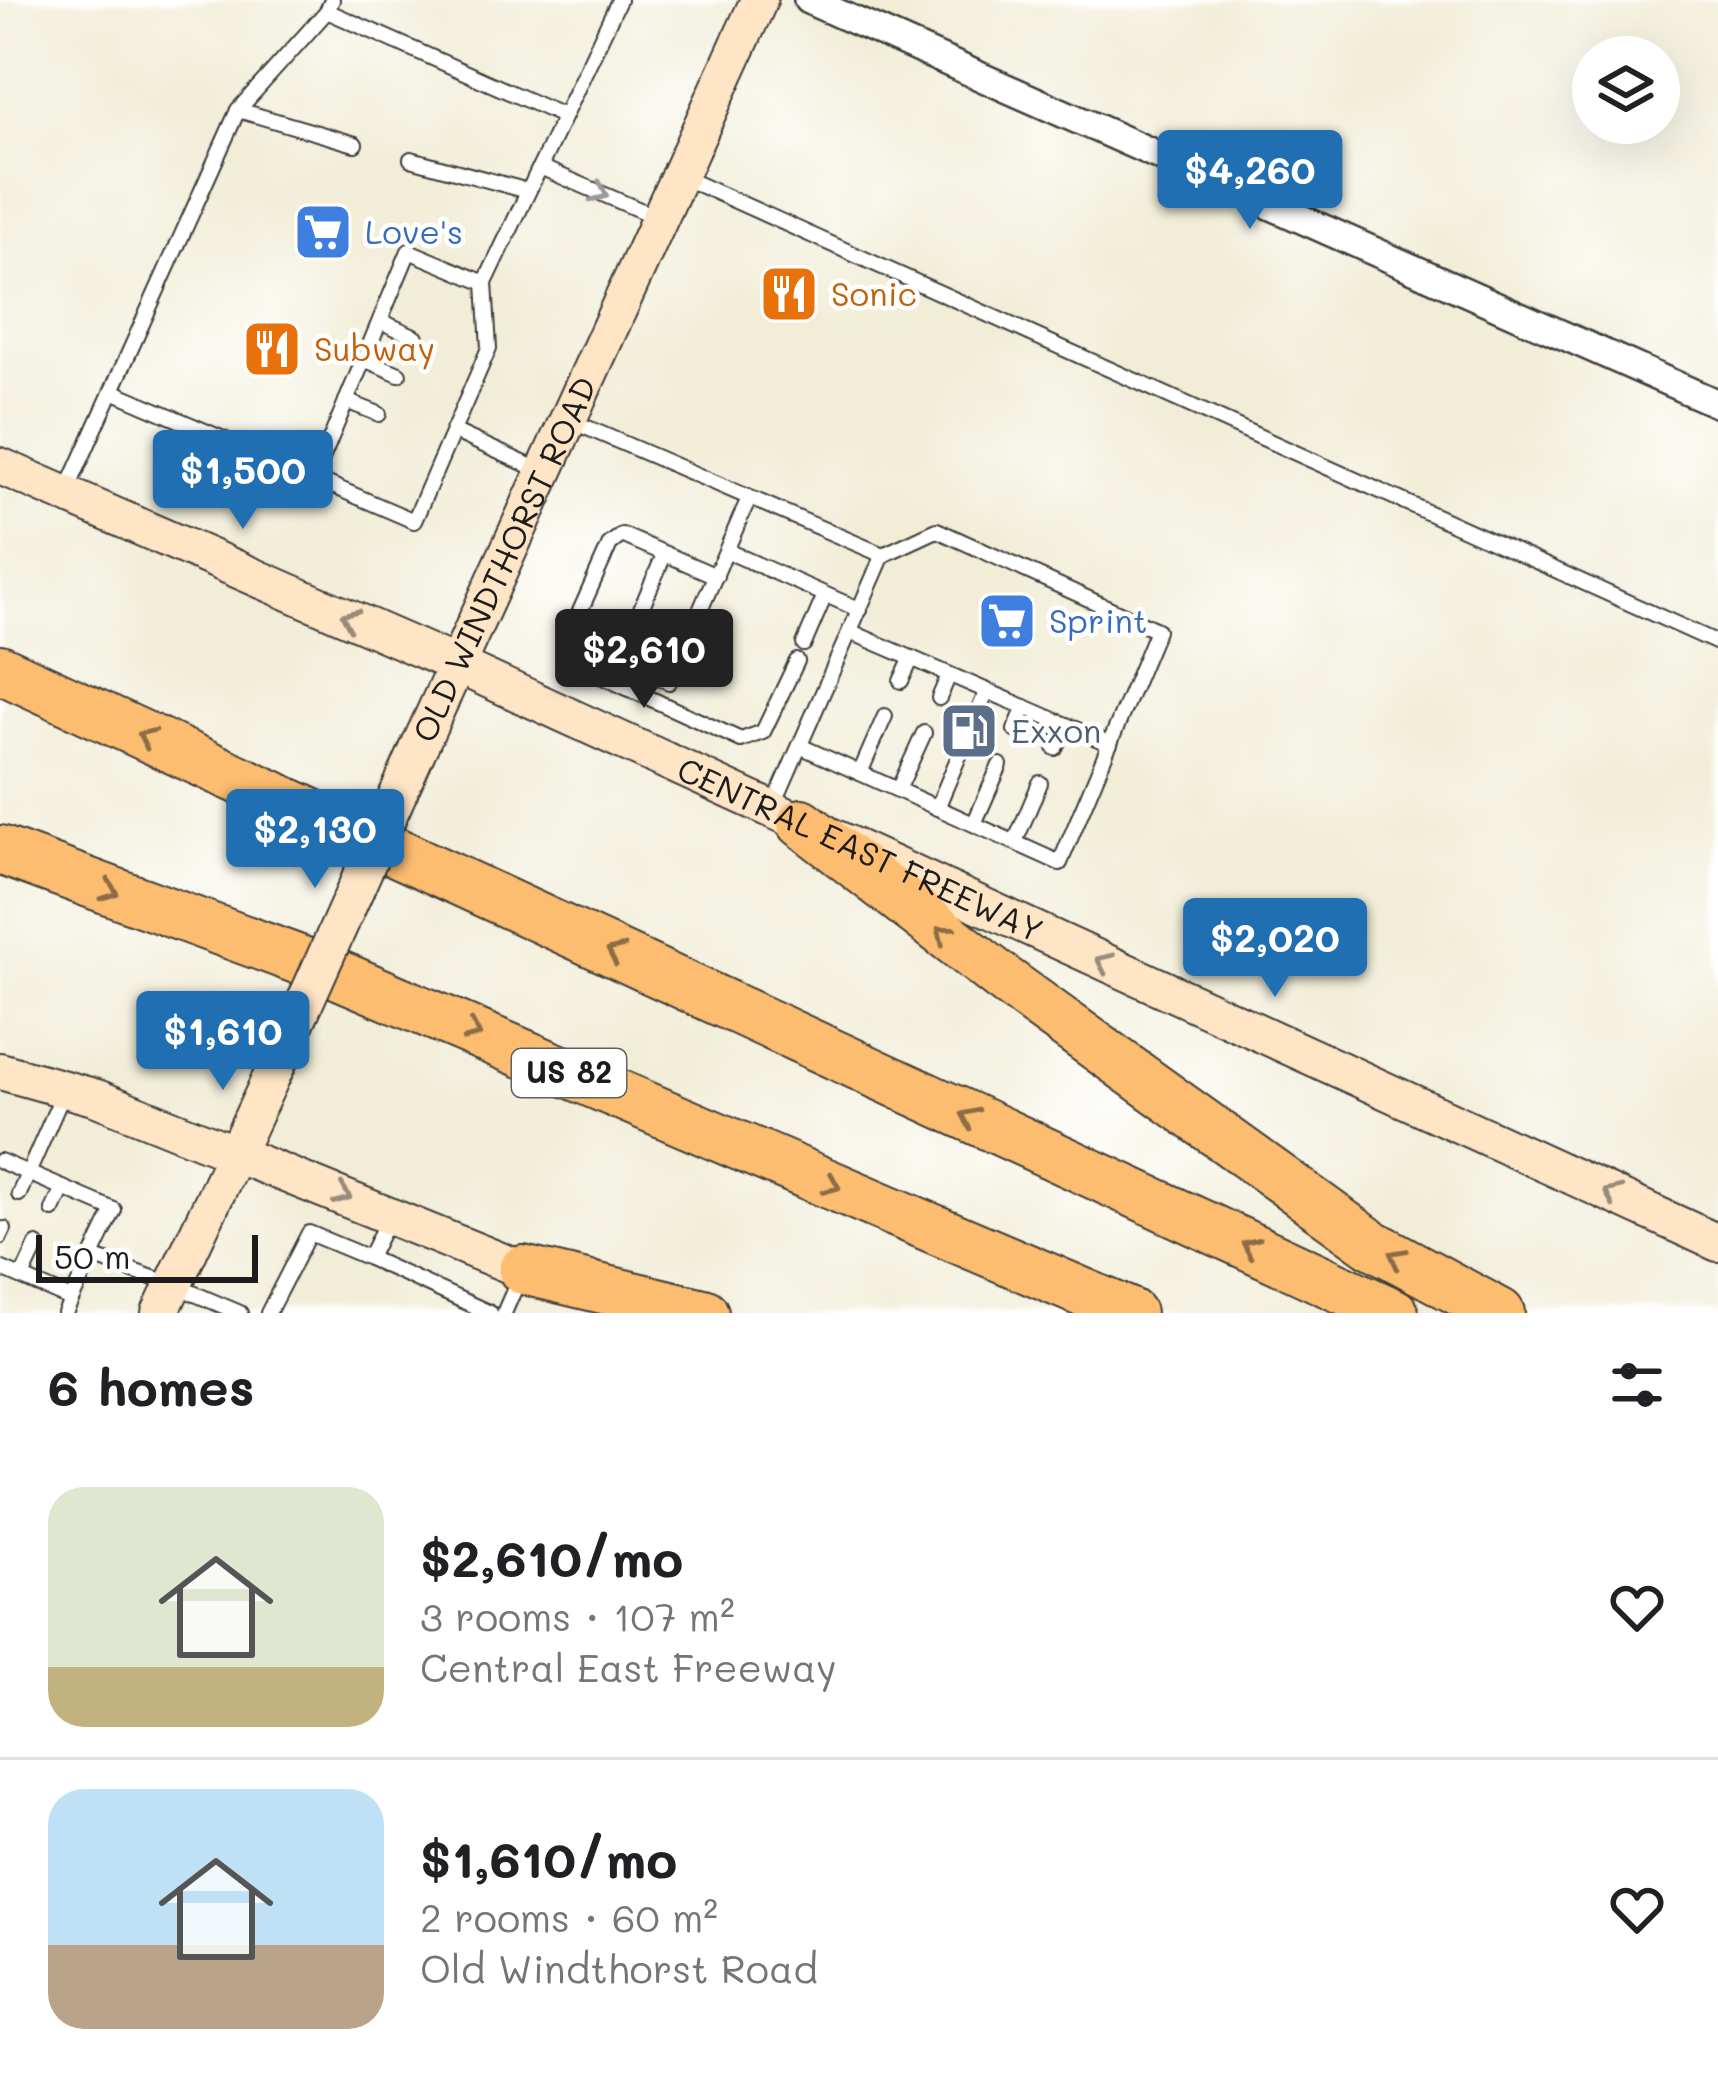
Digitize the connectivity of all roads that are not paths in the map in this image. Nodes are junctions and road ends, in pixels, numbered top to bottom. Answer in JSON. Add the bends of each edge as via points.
{"nodes":[{"id":1,"x":619,"y":0,"type":"edge"},
{"id":2,"x":759,"y":0,"type":"edge"},
{"id":3,"x":808,"y":0,"type":"edge"},
{"id":4,"x":330,"y":6,"type":"edge"},
{"id":5,"x":238,"y":110,"type":"junction"},
{"id":6,"x":563,"y":116,"type":"junction"},
{"id":7,"x":355,"y":144,"type":"dead end"},
{"id":8,"x":411,"y":159,"type":"dead end"},
{"id":9,"x":540,"y":166,"type":"junction"},
{"id":10,"x":680,"y":176,"type":"junction"},
{"id":11,"x":528,"y":191,"type":"junction"},
{"id":12,"x":660,"y":219,"type":"junction"},
{"id":13,"x":485,"y":283,"type":"junction"},
{"id":14,"x":380,"y":321,"type":"junction"},
{"id":15,"x":416,"y":337,"type":"dead end"},
{"id":16,"x":465,"y":358,"type":"dead end"},
{"id":17,"x":364,"y":359,"type":"junction"},
{"id":18,"x":482,"y":365,"type":"junction"},
{"id":19,"x":399,"y":374,"type":"dead end"},
{"id":20,"x":112,"y":391,"type":"junction"},
{"id":21,"x":447,"y":394,"type":"dead end"},
{"id":22,"x":346,"y":401,"type":"junction"},
{"id":23,"x":466,"y":402,"type":"junction"},
{"id":24,"x":1718,"y":404,"type":"edge"},
{"id":25,"x":379,"y":414,"type":"dead end"},
{"id":26,"x":568,"y":420,"type":"junction"},
{"id":27,"x":429,"y":434,"type":"dead end"},
{"id":28,"x":450,"y":437,"type":"junction"},
{"id":29,"x":0,"y":466,"type":"edge"},
{"id":30,"x":544,"y":472,"type":"junction"},
{"id":31,"x":314,"y":478,"type":"junction"},
{"id":32,"x":66,"y":494,"type":"junction"},
{"id":33,"x":749,"y":498,"type":"junction"},
{"id":34,"x":728,"y":551,"type":"junction"},
{"id":35,"x":664,"y":554,"type":"junction"},
{"id":36,"x":883,"y":555,"type":"junction"},
{"id":37,"x":716,"y":576,"type":"junction"},
{"id":38,"x":825,"y":596,"type":"junction"},
{"id":39,"x":860,"y":610,"type":"junction"},
{"id":40,"x":851,"y":632,"type":"junction"},
{"id":41,"x":804,"y":644,"type":"dead end"},
{"id":42,"x":1718,"y":644,"type":"edge"},
{"id":43,"x":912,"y":658,"type":"junction"},
{"id":44,"x":796,"y":661,"type":"dead end"},
{"id":45,"x":457,"y":665,"type":"junction"},
{"id":46,"x":0,"y":669,"type":"edge"},
{"id":47,"x":950,"y":675,"type":"junction"},
{"id":48,"x":901,"y":681,"type":"dead end"},
{"id":49,"x":986,"y":691,"type":"junction"},
{"id":50,"x":939,"y":698,"type":"dead end"},
{"id":51,"x":1025,"y":707,"type":"junction"},
{"id":52,"x":976,"y":714,"type":"dead end"},
{"id":53,"x":886,"y":716,"type":"dead end"},
{"id":54,"x":1066,"y":725,"type":"junction"},
{"id":55,"x":1015,"y":730,"type":"dead end"},
{"id":56,"x":924,"y":733,"type":"dead end"},
{"id":57,"x":1110,"y":745,"type":"junction"},
{"id":58,"x":800,"y":746,"type":"junction"},
{"id":59,"x":1055,"y":748,"type":"dead end"},
{"id":60,"x":962,"y":749,"type":"dead end"},
{"id":61,"x":1000,"y":765,"type":"dead end"},
{"id":62,"x":860,"y":773,"type":"junction"},
{"id":63,"x":1040,"y":783,"type":"dead end"},
{"id":64,"x":898,"y":790,"type":"junction"},
{"id":65,"x":937,"y":808,"type":"junction"},
{"id":66,"x":787,"y":816,"type":"junction"},
{"id":67,"x":974,"y":824,"type":"junction"},
{"id":68,"x":1015,"y":842,"type":"junction"},
{"id":69,"x":0,"y":850,"type":"edge"},
{"id":70,"x":0,"y":1071,"type":"edge"},
{"id":71,"x":65,"y":1089,"type":"junction"},
{"id":72,"x":235,"y":1150,"type":"junction"},
{"id":73,"x":0,"y":1161,"type":"edge"},
{"id":74,"x":28,"y":1172,"type":"junction"},
{"id":75,"x":63,"y":1188,"type":"junction"},
{"id":76,"x":19,"y":1194,"type":"dead end"},
{"id":77,"x":53,"y":1210,"type":"dead end"},
{"id":78,"x":391,"y":1215,"type":"junction"},
{"id":79,"x":1718,"y":1243,"type":"edge"},
{"id":80,"x":37,"y":1245,"type":"dead end"},
{"id":81,"x":92,"y":1257,"type":"junction"},
{"id":82,"x":357,"y":1259,"type":"junction"},
{"id":83,"x":0,"y":1268,"type":"edge"},
{"id":84,"x":389,"y":1268,"type":"junction"},
{"id":85,"x":22,"y":1277,"type":"junction"},
{"id":86,"x":383,"y":1283,"type":"dead end"},
{"id":87,"x":513,"y":1291,"type":"edge"},
{"id":88,"x":167,"y":1299,"type":"edge"},
{"id":89,"x":68,"y":1306,"type":"edge"},
{"id":90,"x":240,"y":1313,"type":"edge"},
{"id":91,"x":268,"y":1313,"type":"edge"},
{"id":92,"x":490,"y":1313,"type":"edge"},
{"id":93,"x":629,"y":1313,"type":"edge"},
{"id":94,"x":704,"y":1313,"type":"edge"},
{"id":95,"x":1131,"y":1313,"type":"edge"},
{"id":96,"x":1394,"y":1313,"type":"edge"},
{"id":97,"x":1500,"y":1313,"type":"edge"}],
"edges":[{"from":1,"to":6,"type":"lane"},
{"from":2,"to":10,"type":"street","name":"OLD WINDTHORST ROAD"},
{"from":3,"to":24,"type":"street"},
{"from":4,"to":5,"type":"lane"},
{"from":4,"to":6,"type":"lane"},
{"from":5,"to":7,"type":"lane"},
{"from":5,"to":20,"type":"lane"},
{"from":6,"to":9,"type":"lane"},
{"from":8,"to":11,"type":"lane"},
{"from":9,"to":11,"type":"lane"},
{"from":9,"to":12,"type":"lane","one_way":true},
{"from":10,"to":12,"type":"street","name":"OLD WINDTHORST ROAD"},
{"from":10,"to":42,"type":"lane"},
{"from":11,"to":13,"type":"lane"},
{"from":12,"to":26,"type":"street","name":"OLD WINDTHORST ROAD"},
{"from":13,"to":14,"type":"lane","via":[[409,251]]},
{"from":13,"to":18,"type":"lane","via":[[489,348]]},
{"from":14,"to":15,"type":"lane"},
{"from":14,"to":17,"type":"lane"},
{"from":16,"to":18,"type":"lane"},
{"from":17,"to":19,"type":"lane"},
{"from":17,"to":22,"type":"lane"},
{"from":18,"to":23,"type":"lane"},
{"from":20,"to":31,"type":"lane"},
{"from":20,"to":32,"type":"lane"},
{"from":21,"to":23,"type":"lane"},
{"from":22,"to":25,"type":"lane"},
{"from":22,"to":31,"type":"lane"},
{"from":23,"to":28,"type":"lane"},
{"from":26,"to":30,"type":"street","name":"OLD WINDTHORST ROAD"},
{"from":26,"to":33,"type":"lane"},
{"from":27,"to":28,"type":"lane"},
{"from":28,"to":30,"type":"lane"},
{"from":28,"to":31,"type":"lane","via":[[414,521]]},
{"from":29,"to":32,"type":"street","name":"CENTRAL EAST FREEWAY"},
{"from":30,"to":45,"type":"street","name":"OLD WINDTHORST ROAD"},
{"from":45,"to":32,"type":"street","name":"CENTRAL EAST FREEWAY","one_way":true},
{"from":33,"to":34,"type":"lane"},
{"from":33,"to":36,"type":"lane"},
{"from":34,"to":37,"type":"lane"},
{"from":34,"to":38,"type":"lane"},
{"from":35,"to":37,"type":"lane"},
{"from":35,"to":37,"type":"lane","via":[[619,660],[669,682]]},
{"from":35,"to":44,"type":"lane","via":[[622,536],[610,544],[565,645],[568,661],[741,740],[763,732]]},
{"from":36,"to":39,"type":"lane"},
{"from":36,"to":57,"type":"lane","via":[[937,530],[1157,630]]},
{"from":38,"to":39,"type":"lane"},
{"from":38,"to":41,"type":"lane"},
{"from":39,"to":40,"type":"lane"},
{"from":40,"to":43,"type":"lane"},
{"from":40,"to":58,"type":"lane"},
{"from":43,"to":47,"type":"lane"},
{"from":43,"to":48,"type":"lane"},
{"from":45,"to":66,"type":"street","name":"CENTRAL EAST FREEWAY"},
{"from":45,"to":72,"type":"street","name":"OLD WINDTHORST ROAD","bridge":true},
{"from":96,"to":46,"type":"highway","one_way":true},
{"from":47,"to":49,"type":"lane"},
{"from":47,"to":50,"type":"lane"},
{"from":49,"to":51,"type":"lane"},
{"from":49,"to":52,"type":"lane"},
{"from":51,"to":54,"type":"lane"},
{"from":51,"to":55,"type":"lane"},
{"from":53,"to":62,"type":"lane"},
{"from":54,"to":57,"type":"lane"},
{"from":54,"to":59,"type":"lane"},
{"from":56,"to":64,"type":"lane"},
{"from":57,"to":68,"type":"lane","via":[[1060,862]]},
{"from":58,"to":62,"type":"lane"},
{"from":58,"to":66,"type":"lane"},
{"from":60,"to":65,"type":"lane"},
{"from":61,"to":67,"type":"lane"},
{"from":62,"to":64,"type":"lane"},
{"from":63,"to":68,"type":"lane"},
{"from":64,"to":65,"type":"lane"},
{"from":65,"to":67,"type":"lane"},
{"from":79,"to":66,"type":"street","name":"CENTRAL EAST FREEWAY","one_way":true},
{"from":97,"to":66,"type":"highway","one_way":true,"via":[[1370,1243]]},
{"from":67,"to":68,"type":"lane"},
{"from":69,"to":95,"type":"highway","number":"US 82","one_way":true,"via":[[332,972]]},
{"from":70,"to":71,"type":"street"},
{"from":71,"to":72,"type":"street"},
{"from":71,"to":74,"type":"lane"},
{"from":72,"to":78,"type":"street","one_way":true},
{"from":72,"to":88,"type":"street","name":"OLD WINDTHORST ROAD"},
{"from":73,"to":74,"type":"lane"},
{"from":74,"to":75,"type":"lane"},
{"from":74,"to":76,"type":"lane"},
{"from":75,"to":77,"type":"lane"},
{"from":75,"to":81,"type":"lane","via":[[114,1210]]},
{"from":78,"to":82,"type":"lane"},
{"from":78,"to":87,"type":"street"},
{"from":80,"to":85,"type":"lane"},
{"from":81,"to":88,"type":"lane"},
{"from":81,"to":89,"type":"lane"},
{"from":82,"to":84,"type":"lane"},
{"from":82,"to":91,"type":"lane","via":[[308,1233]]},
{"from":83,"to":85,"type":"lane"},
{"from":84,"to":86,"type":"lane"},
{"from":84,"to":92,"type":"lane"},
{"from":85,"to":89,"type":"lane"},
{"from":87,"to":93,"type":"street"},
{"from":87,"to":94,"type":"highway"},
{"from":88,"to":90,"type":"lane"}]}
